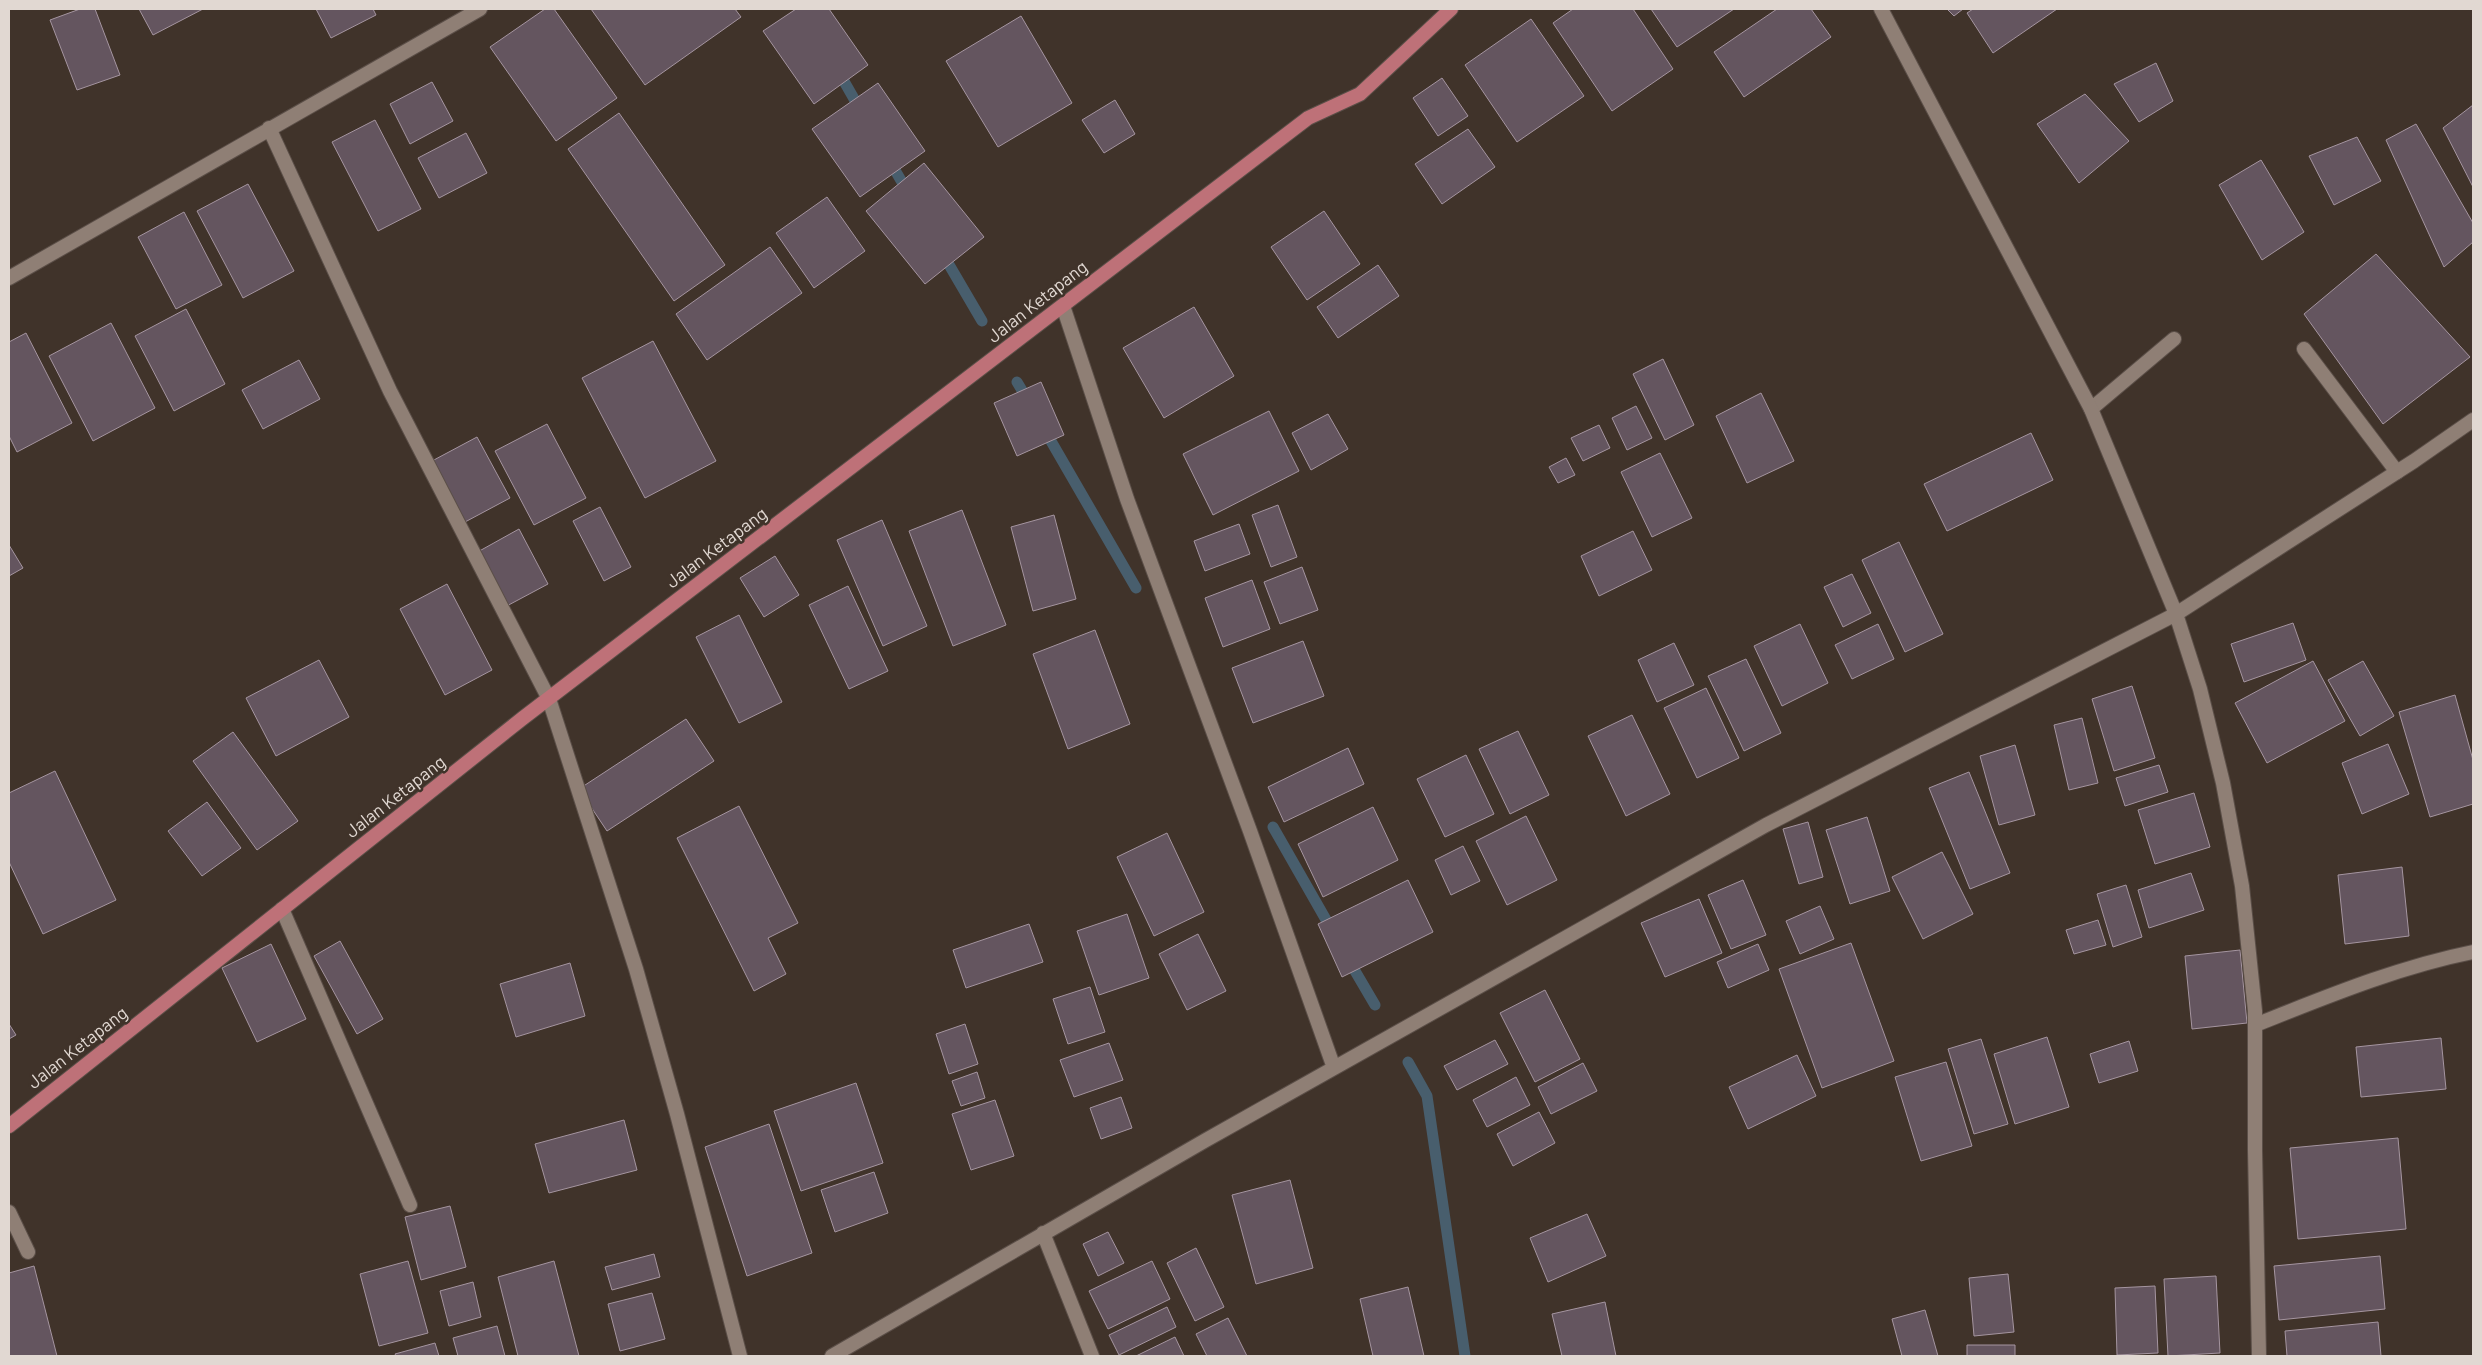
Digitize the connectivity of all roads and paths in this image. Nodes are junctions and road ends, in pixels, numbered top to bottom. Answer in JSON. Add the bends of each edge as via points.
{"nodes":[{"id":1,"x":479,"y":9,"type":"edge"},
{"id":2,"x":1451,"y":9,"type":"edge"},
{"id":3,"x":1881,"y":9,"type":"edge"},
{"id":4,"x":270,"y":128,"type":"junction"},
{"id":5,"x":9,"y":278,"type":"edge"},
{"id":6,"x":1063,"y":306,"type":"junction"},
{"id":7,"x":2174,"y":339,"type":"dead end"},
{"id":8,"x":2304,"y":349,"type":"dead end"},
{"id":9,"x":2091,"y":409,"type":"junction"},
{"id":10,"x":2473,"y":420,"type":"edge"},
{"id":11,"x":2397,"y":472,"type":"junction"},
{"id":12,"x":2176,"y":614,"type":"junction"},
{"id":13,"x":549,"y":699,"type":"junction"},
{"id":14,"x":282,"y":909,"type":"junction"},
{"id":15,"x":2473,"y":952,"type":"edge"},
{"id":16,"x":2255,"y":1025,"type":"junction"},
{"id":17,"x":1334,"y":1068,"type":"junction"},
{"id":18,"x":9,"y":1126,"type":"edge"},
{"id":19,"x":410,"y":1205,"type":"dead end"},
{"id":20,"x":9,"y":1212,"type":"edge"},
{"id":21,"x":1043,"y":1233,"type":"junction"},
{"id":22,"x":28,"y":1252,"type":"dead end"},
{"id":23,"x":740,"y":1356,"type":"edge"},
{"id":24,"x":832,"y":1356,"type":"edge"},
{"id":25,"x":1092,"y":1356,"type":"edge"},
{"id":26,"x":2259,"y":1356,"type":"edge"}],
"edges":[{"from":1,"to":4,"type":"street"},
{"from":2,"to":6,"type":"main road","name":"Jalan Ketapang","via":[[1360,94],[1308,118]]},
{"from":3,"to":9,"type":"street"},
{"from":4,"to":5,"type":"street"},
{"from":4,"to":13,"type":"street","via":[[390,391]]},
{"from":6,"to":13,"type":"main road","name":"Jalan Ketapang"},
{"from":6,"to":17,"type":"street","via":[[1127,499]]},
{"from":7,"to":9,"type":"street"},
{"from":8,"to":11,"type":"street"},
{"from":9,"to":12,"type":"street"},
{"from":10,"to":11,"type":"street"},
{"from":11,"to":12,"type":"street"},
{"from":12,"to":16,"type":"street","via":[[2200,689],[2223,783],[2242,886]]},
{"from":12,"to":17,"type":"street","via":[[1766,825]]},
{"from":13,"to":14,"type":"main road","name":"Jalan Ketapang"},
{"from":13,"to":23,"type":"street","via":[[636,968]]},
{"from":14,"to":18,"type":"main road","name":"Jalan Ketapang"},
{"from":14,"to":19,"type":"street"},
{"from":15,"to":16,"type":"street","via":[[2386,976]]},
{"from":16,"to":26,"type":"street"},
{"from":17,"to":21,"type":"street"},
{"from":20,"to":22,"type":"street"},
{"from":21,"to":24,"type":"street"},
{"from":21,"to":25,"type":"street"}]}
